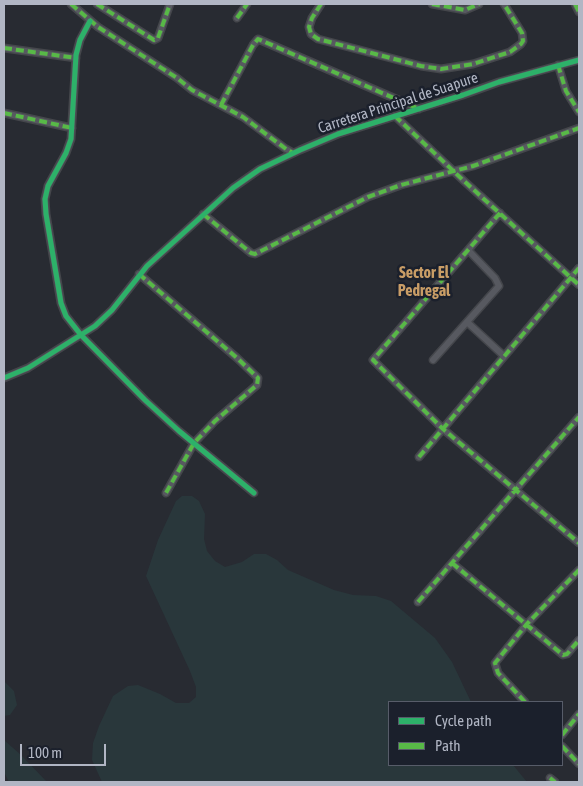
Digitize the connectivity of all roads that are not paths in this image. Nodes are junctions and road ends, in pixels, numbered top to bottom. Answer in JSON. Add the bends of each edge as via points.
{"nodes":[{"id":1,"x":71,"y":4,"type":"edge"},
{"id":2,"x":97,"y":4,"type":"edge"},
{"id":3,"x":170,"y":4,"type":"edge"},
{"id":4,"x":247,"y":4,"type":"edge"},
{"id":5,"x":321,"y":4,"type":"edge"},
{"id":6,"x":432,"y":4,"type":"edge"},
{"id":7,"x":480,"y":4,"type":"edge"},
{"id":8,"x":504,"y":4,"type":"edge"},
{"id":9,"x":575,"y":4,"type":"edge"},
{"id":10,"x":579,"y":12,"type":"edge"},
{"id":11,"x":237,"y":18,"type":"dead end"},
{"id":12,"x":90,"y":21,"type":"junction"},
{"id":13,"x":4,"y":48,"type":"edge"},
{"id":14,"x":76,"y":58,"type":"junction"},
{"id":15,"x":579,"y":60,"type":"edge"},
{"id":16,"x":558,"y":65,"type":"junction"},
{"id":17,"x":221,"y":104,"type":"junction"},
{"id":18,"x":419,"y":109,"type":"junction"},
{"id":19,"x":579,"y":112,"type":"edge"},
{"id":20,"x":4,"y":113,"type":"edge"},
{"id":21,"x":395,"y":116,"type":"junction"},
{"id":22,"x":72,"y":128,"type":"junction"},
{"id":23,"x":579,"y":128,"type":"edge"},
{"id":24,"x":293,"y":153,"type":"junction"},
{"id":25,"x":453,"y":171,"type":"junction"},
{"id":26,"x":500,"y":213,"type":"junction"},
{"id":27,"x":203,"y":214,"type":"junction"},
{"id":28,"x":468,"y":250,"type":"junction"},
{"id":29,"x":579,"y":268,"type":"edge"},
{"id":30,"x":139,"y":274,"type":"junction"},
{"id":31,"x":571,"y":278,"type":"junction"},
{"id":32,"x":579,"y":285,"type":"edge"},
{"id":33,"x":467,"y":322,"type":"junction"},
{"id":34,"x":80,"y":335,"type":"junction"},
{"id":35,"x":504,"y":356,"type":"junction"},
{"id":36,"x":432,"y":360,"type":"dead end"},
{"id":37,"x":4,"y":378,"type":"edge"},
{"id":38,"x":579,"y":417,"type":"edge"},
{"id":39,"x":443,"y":429,"type":"junction"},
{"id":40,"x":194,"y":443,"type":"junction"},
{"id":41,"x":419,"y":457,"type":"dead end"},
{"id":42,"x":516,"y":490,"type":"junction"},
{"id":43,"x":166,"y":493,"type":"dead end"},
{"id":44,"x":254,"y":493,"type":"dead end"},
{"id":45,"x":579,"y":543,"type":"edge"},
{"id":46,"x":452,"y":563,"type":"junction"},
{"id":47,"x":579,"y":570,"type":"edge"},
{"id":48,"x":418,"y":602,"type":"dead end"},
{"id":49,"x":526,"y":625,"type":"junction"},
{"id":50,"x":579,"y":640,"type":"edge"},
{"id":51,"x":524,"y":701,"type":"edge"},
{"id":52,"x":578,"y":717,"type":"edge"},
{"id":53,"x":563,"y":734,"type":"edge"},
{"id":54,"x":563,"y":747,"type":"edge"},
{"id":55,"x":579,"y":764,"type":"edge"}],
"edges":[{"from":1,"to":12,"type":"street"},
{"from":2,"to":3,"type":"street","via":[[154,40],[158,38]]},
{"from":4,"to":11,"type":"street"},
{"from":5,"to":8,"type":"street","via":[[309,27],[311,34],[318,39],[442,69],[510,52],[521,44],[522,33]]},
{"from":6,"to":7,"type":"street","via":[[465,10]]},
{"from":9,"to":10,"type":"street"},
{"from":12,"to":14,"type":"street"},
{"from":12,"to":17,"type":"street","via":[[192,90]]},
{"from":13,"to":14,"type":"street"},
{"from":14,"to":22,"type":"street"},
{"from":15,"to":16,"type":"street","name":"Carretera Principal de Suapure"},
{"from":16,"to":18,"type":"street","name":"Carretera Principal de Suapure"},
{"from":16,"to":19,"type":"street","via":[[566,91]]},
{"from":17,"to":18,"type":"street","via":[[258,39]]},
{"from":17,"to":24,"type":"street"},
{"from":18,"to":21,"type":"street","name":"Carretera Principal de Suapure"},
{"from":20,"to":22,"type":"street"},
{"from":21,"to":24,"type":"street","name":"Carretera Principal de Suapure","via":[[327,138]]},
{"from":21,"to":25,"type":"street"},
{"from":22,"to":34,"type":"street","via":[[69,147],[48,186],[45,199],[61,303]]},
{"from":23,"to":25,"type":"street"},
{"from":24,"to":27,"type":"street","name":"Carretera Principal de Suapure","via":[[251,174]]},
{"from":25,"to":26,"type":"street"},
{"from":25,"to":27,"type":"street","via":[[368,197],[255,254]]},
{"from":26,"to":28,"type":"street"},
{"from":26,"to":31,"type":"street"},
{"from":27,"to":30,"type":"street","name":"Carretera Principal de Suapure"},
{"from":28,"to":33,"type":"street","via":[[499,286]]},
{"from":28,"to":39,"type":"street","via":[[372,360]]},
{"from":29,"to":31,"type":"street"},
{"from":30,"to":34,"type":"street","name":"Carretera Principal de Suapure","via":[[108,315]]},
{"from":30,"to":40,"type":"street","via":[[258,378],[257,385],[214,421]]},
{"from":31,"to":32,"type":"street"},
{"from":31,"to":35,"type":"street"},
{"from":33,"to":35,"type":"street"},
{"from":33,"to":36,"type":"street"},
{"from":34,"to":37,"type":"street","name":"Carretera Principal de Suapure","via":[[28,368]]},
{"from":34,"to":40,"type":"street"},
{"from":35,"to":39,"type":"street"},
{"from":38,"to":42,"type":"street"},
{"from":39,"to":41,"type":"street"},
{"from":39,"to":42,"type":"street"},
{"from":40,"to":43,"type":"street"},
{"from":40,"to":44,"type":"street"},
{"from":42,"to":45,"type":"street"},
{"from":42,"to":46,"type":"street"},
{"from":46,"to":48,"type":"street"},
{"from":46,"to":49,"type":"street"},
{"from":47,"to":49,"type":"street"},
{"from":49,"to":50,"type":"street","via":[[562,655],[567,654]]},
{"from":49,"to":51,"type":"street","via":[[495,663],[498,672]]},
{"from":52,"to":53,"type":"street"},
{"from":54,"to":55,"type":"street"}]}
